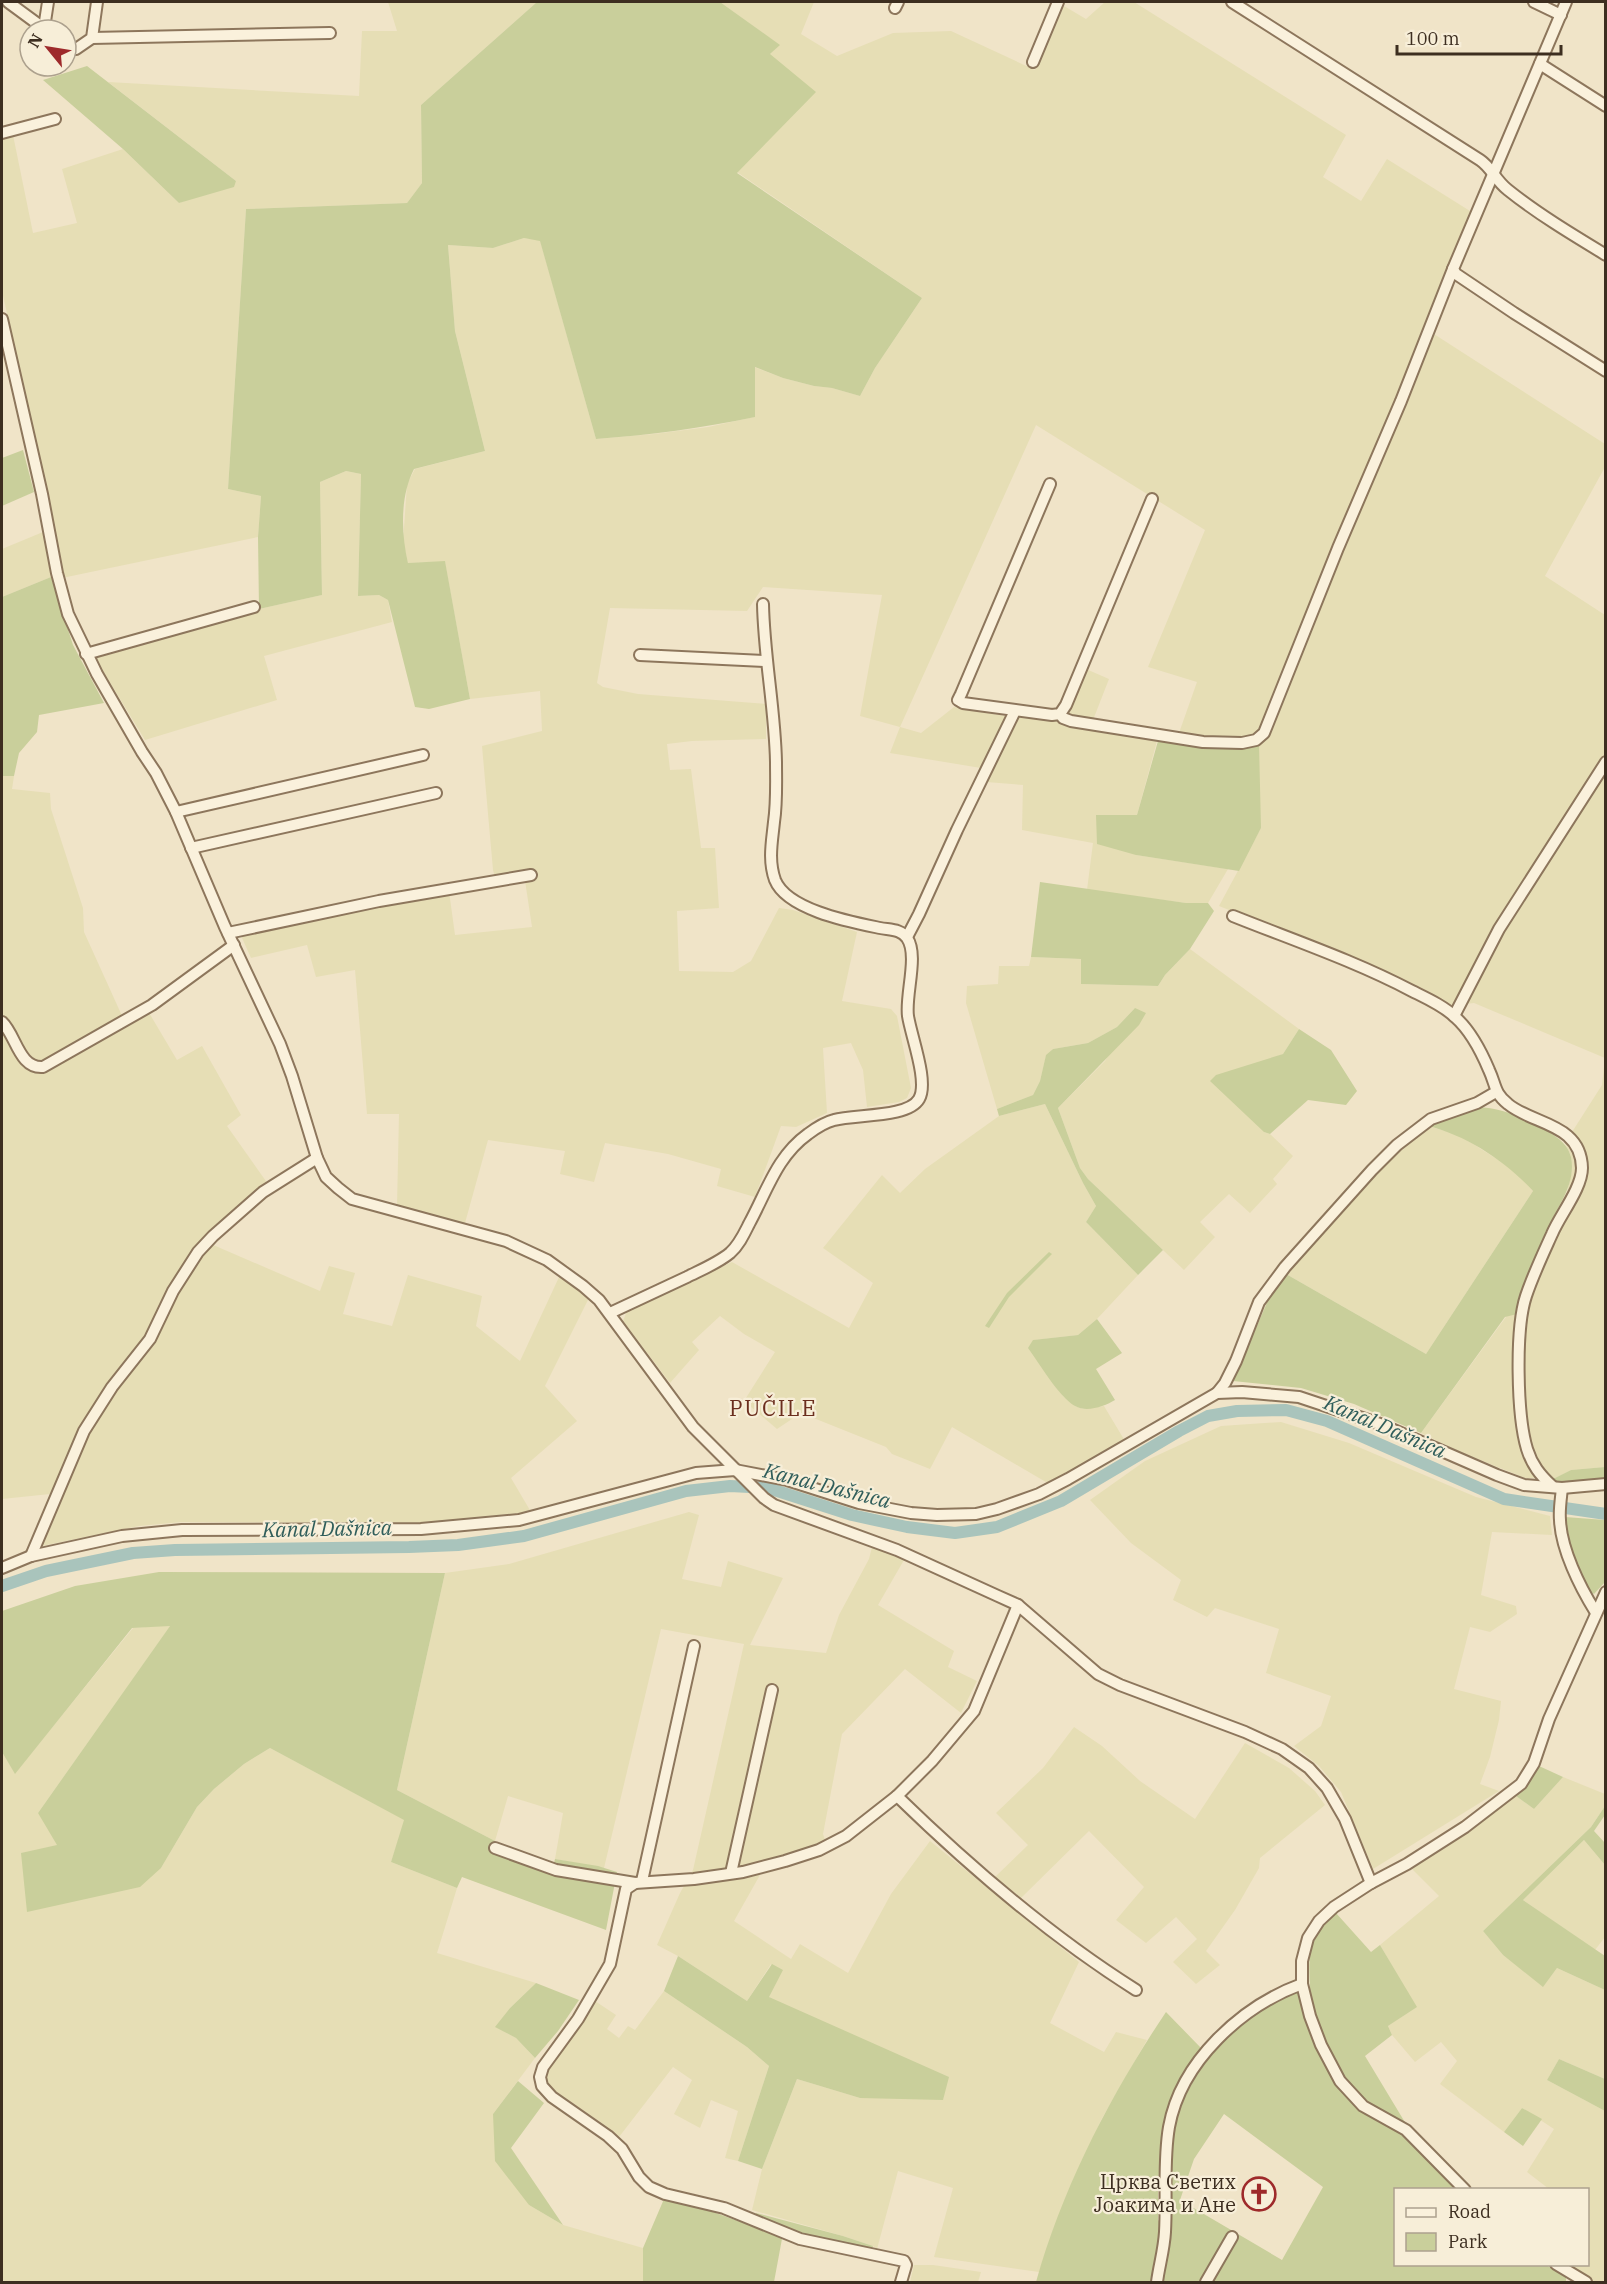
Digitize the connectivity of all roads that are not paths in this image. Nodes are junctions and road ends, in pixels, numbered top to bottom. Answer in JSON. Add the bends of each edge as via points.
{"nodes":[{"id":1,"x":8,"y":2,"type":"edge"},
{"id":2,"x":48,"y":2,"type":"edge"},
{"id":3,"x":97,"y":2,"type":"edge"},
{"id":4,"x":1058,"y":2,"type":"edge"},
{"id":5,"x":1232,"y":2,"type":"edge"},
{"id":6,"x":1534,"y":2,"type":"edge"},
{"id":7,"x":1566,"y":2,"type":"edge"},
{"id":8,"x":1561,"y":15,"type":"junction"},
{"id":9,"x":30,"y":18,"type":"edge"},
{"id":10,"x":46,"y":18,"type":"edge"},
{"id":11,"x":330,"y":33,"type":"dead end"},
{"id":12,"x":92,"y":38,"type":"junction"},
{"id":13,"x":78,"y":48,"type":"edge"},
{"id":14,"x":1033,"y":62,"type":"dead end"},
{"id":15,"x":1540,"y":64,"type":"junction"},
{"id":16,"x":1605,"y":106,"type":"edge"},
{"id":17,"x":55,"y":119,"type":"dead end"},
{"id":18,"x":2,"y":133,"type":"edge"},
{"id":19,"x":1493,"y":176,"type":"junction"},
{"id":20,"x":1605,"y":255,"type":"edge"},
{"id":21,"x":1453,"y":269,"type":"junction"},
{"id":22,"x":2,"y":319,"type":"edge"},
{"id":23,"x":1605,"y":371,"type":"edge"},
{"id":24,"x":1050,"y":484,"type":"dead end"},
{"id":25,"x":1152,"y":499,"type":"dead end"},
{"id":26,"x":763,"y":604,"type":"dead end"},
{"id":27,"x":254,"y":607,"type":"dead end"},
{"id":28,"x":86,"y":654,"type":"junction"},
{"id":29,"x":640,"y":655,"type":"dead end"},
{"id":30,"x":766,"y":661,"type":"junction"},
{"id":31,"x":1015,"y":711,"type":"junction"},
{"id":32,"x":1060,"y":714,"type":"junction"},
{"id":33,"x":423,"y":755,"type":"dead end"},
{"id":34,"x":1605,"y":762,"type":"edge"},
{"id":35,"x":436,"y":793,"type":"dead end"},
{"id":36,"x":176,"y":812,"type":"junction"},
{"id":37,"x":190,"y":848,"type":"junction"},
{"id":38,"x":531,"y":875,"type":"dead end"},
{"id":39,"x":1233,"y":915,"type":"dead end"},
{"id":40,"x":228,"y":933,"type":"junction"},
{"id":41,"x":907,"y":937,"type":"junction"},
{"id":42,"x":234,"y":945,"type":"junction"},
{"id":43,"x":1454,"y":1016,"type":"junction"},
{"id":44,"x":2,"y":1022,"type":"edge"},
{"id":45,"x":1496,"y":1092,"type":"junction"},
{"id":46,"x":317,"y":1158,"type":"junction"},
{"id":47,"x":610,"y":1313,"type":"junction"},
{"id":48,"x":1217,"y":1392,"type":"junction"},
{"id":49,"x":738,"y":1473,"type":"junction"},
{"id":50,"x":1605,"y":1484,"type":"edge"},
{"id":51,"x":1558,"y":1489,"type":"junction"},
{"id":52,"x":31,"y":1557,"type":"junction"},
{"id":53,"x":2,"y":1568,"type":"edge"},
{"id":54,"x":1605,"y":1592,"type":"edge"},
{"id":55,"x":1018,"y":1605,"type":"junction"},
{"id":56,"x":1595,"y":1611,"type":"junction"},
{"id":57,"x":694,"y":1646,"type":"dead end"},
{"id":58,"x":772,"y":1690,"type":"dead end"},
{"id":59,"x":897,"y":1796,"type":"junction"},
{"id":60,"x":495,"y":1848,"type":"dead end"},
{"id":61,"x":731,"y":1874,"type":"junction"},
{"id":62,"x":639,"y":1882,"type":"junction"},
{"id":63,"x":1371,"y":1882,"type":"junction"},
{"id":64,"x":1302,"y":1984,"type":"junction"},
{"id":65,"x":1136,"y":1990,"type":"dead end"},
{"id":66,"x":1464,"y":2188,"type":"edge"},
{"id":67,"x":1232,"y":2236,"type":"dead end"},
{"id":68,"x":1558,"y":2266,"type":"edge"},
{"id":69,"x":901,"y":2283,"type":"edge"},
{"id":70,"x":1157,"y":2283,"type":"edge"},
{"id":71,"x":1206,"y":2283,"type":"edge"},
{"id":72,"x":1586,"y":2283,"type":"edge"}],
"edges":[{"from":1,"to":9,"type":"street"},
{"from":2,"to":10,"type":"street"},
{"from":3,"to":12,"type":"street"},
{"from":4,"to":14,"type":"street"},
{"from":5,"to":19,"type":"street","via":[[1489,166]]},
{"from":6,"to":8,"type":"street"},
{"from":7,"to":8,"type":"street"},
{"from":8,"to":15,"type":"street"},
{"from":11,"to":12,"type":"street"},
{"from":12,"to":13,"type":"street"},
{"from":15,"to":16,"type":"street"},
{"from":15,"to":19,"type":"street"},
{"from":17,"to":18,"type":"street"},
{"from":19,"to":20,"type":"street"},
{"from":19,"to":21,"type":"street"},
{"from":21,"to":23,"type":"street"},
{"from":21,"to":32,"type":"street","via":[[1264,733],[1256,740],[1242,743],[1203,742],[1071,722]]},
{"from":22,"to":28,"type":"street","via":[[57,573],[68,614]]},
{"from":24,"to":31,"type":"street","via":[[958,700]]},
{"from":25,"to":32,"type":"street"},
{"from":26,"to":30,"type":"street"},
{"from":27,"to":28,"type":"street"},
{"from":28,"to":36,"type":"street"},
{"from":29,"to":30,"type":"street"},
{"from":30,"to":41,"type":"street","via":[[776,762],[775,820],[770,848],[776,882],[784,896],[796,903],[845,920],[897,930]]},
{"from":31,"to":32,"type":"street"},
{"from":31,"to":41,"type":"street"},
{"from":33,"to":36,"type":"street"},
{"from":34,"to":43,"type":"street","via":[[1499,929]]},
{"from":35,"to":37,"type":"street"},
{"from":36,"to":37,"type":"street"},
{"from":37,"to":40,"type":"street"},
{"from":38,"to":40,"type":"street","via":[[379,901]]},
{"from":39,"to":43,"type":"street","via":[[1379,974]]},
{"from":40,"to":42,"type":"street"},
{"from":41,"to":47,"type":"street","via":[[912,948],[908,1014],[921,1075],[918,1102],[899,1111],[831,1120],[810,1133],[792,1146],[777,1167],[742,1238],[730,1252]]},
{"from":42,"to":44,"type":"street","via":[[152,1005],[43,1067],[34,1068],[27,1063]]},
{"from":42,"to":46,"type":"street","via":[[292,1076]]},
{"from":43,"to":45,"type":"street","via":[[1477,1046]]},
{"from":45,"to":48,"type":"street","via":[[1477,1104],[1424,1123],[1372,1170],[1285,1267],[1259,1302],[1226,1383]]},
{"from":45,"to":51,"type":"street","via":[[1509,1106],[1557,1127],[1570,1138],[1582,1169],[1525,1298],[1520,1338],[1519,1400],[1527,1450],[1538,1473]]},
{"from":46,"to":47,"type":"street","via":[[326,1177],[352,1199],[527,1249],[583,1286]]},
{"from":46,"to":52,"type":"street","via":[[263,1192],[198,1252],[173,1291],[150,1339],[84,1431]]},
{"from":47,"to":49,"type":"street","via":[[693,1427]]},
{"from":48,"to":49,"type":"street","via":[[1039,1494],[976,1514],[911,1514],[859,1503],[787,1480]]},
{"from":48,"to":51,"type":"street","via":[[1299,1397],[1380,1424],[1524,1485]]},
{"from":49,"to":52,"type":"street","via":[[696,1473],[519,1520],[421,1529],[174,1530],[122,1536]]},
{"from":49,"to":55,"type":"street","via":[[774,1505],[897,1550]]},
{"from":50,"to":51,"type":"street"},
{"from":51,"to":56,"type":"street","via":[[1560,1521],[1578,1579]]},
{"from":52,"to":53,"type":"street"},
{"from":54,"to":56,"type":"street"},
{"from":55,"to":59,"type":"street","via":[[974,1711]]},
{"from":55,"to":63,"type":"street","via":[[1098,1674],[1245,1732],[1282,1749],[1309,1768],[1327,1788],[1345,1819]]},
{"from":56,"to":63,"type":"street","via":[[1534,1763],[1521,1784],[1465,1827]]},
{"from":57,"to":62,"type":"street"},
{"from":58,"to":61,"type":"street"},
{"from":59,"to":61,"type":"street","via":[[846,1836],[819,1850]]},
{"from":59,"to":65,"type":"street","via":[[943,1841],[1046,1926]]},
{"from":60,"to":62,"type":"street","via":[[556,1870]]},
{"from":61,"to":62,"type":"street"},
{"from":62,"to":69,"type":"street","via":[[626,1889],[610,1964],[578,2019],[543,2067],[542,2086],[622,2149],[649,2187],[724,2208],[800,2239],[904,2261]]},
{"from":63,"to":64,"type":"street","via":[[1319,1921],[1308,1938]]},
{"from":64,"to":66,"type":"street","via":[[1321,2045],[1340,2081],[1363,2106],[1406,2130]]},
{"from":64,"to":70,"type":"street","via":[[1279,1992],[1244,2016],[1219,2038],[1187,2079],[1170,2124],[1165,2157],[1165,2231]]},
{"from":67,"to":71,"type":"street"},
{"from":68,"to":72,"type":"street"}]}
